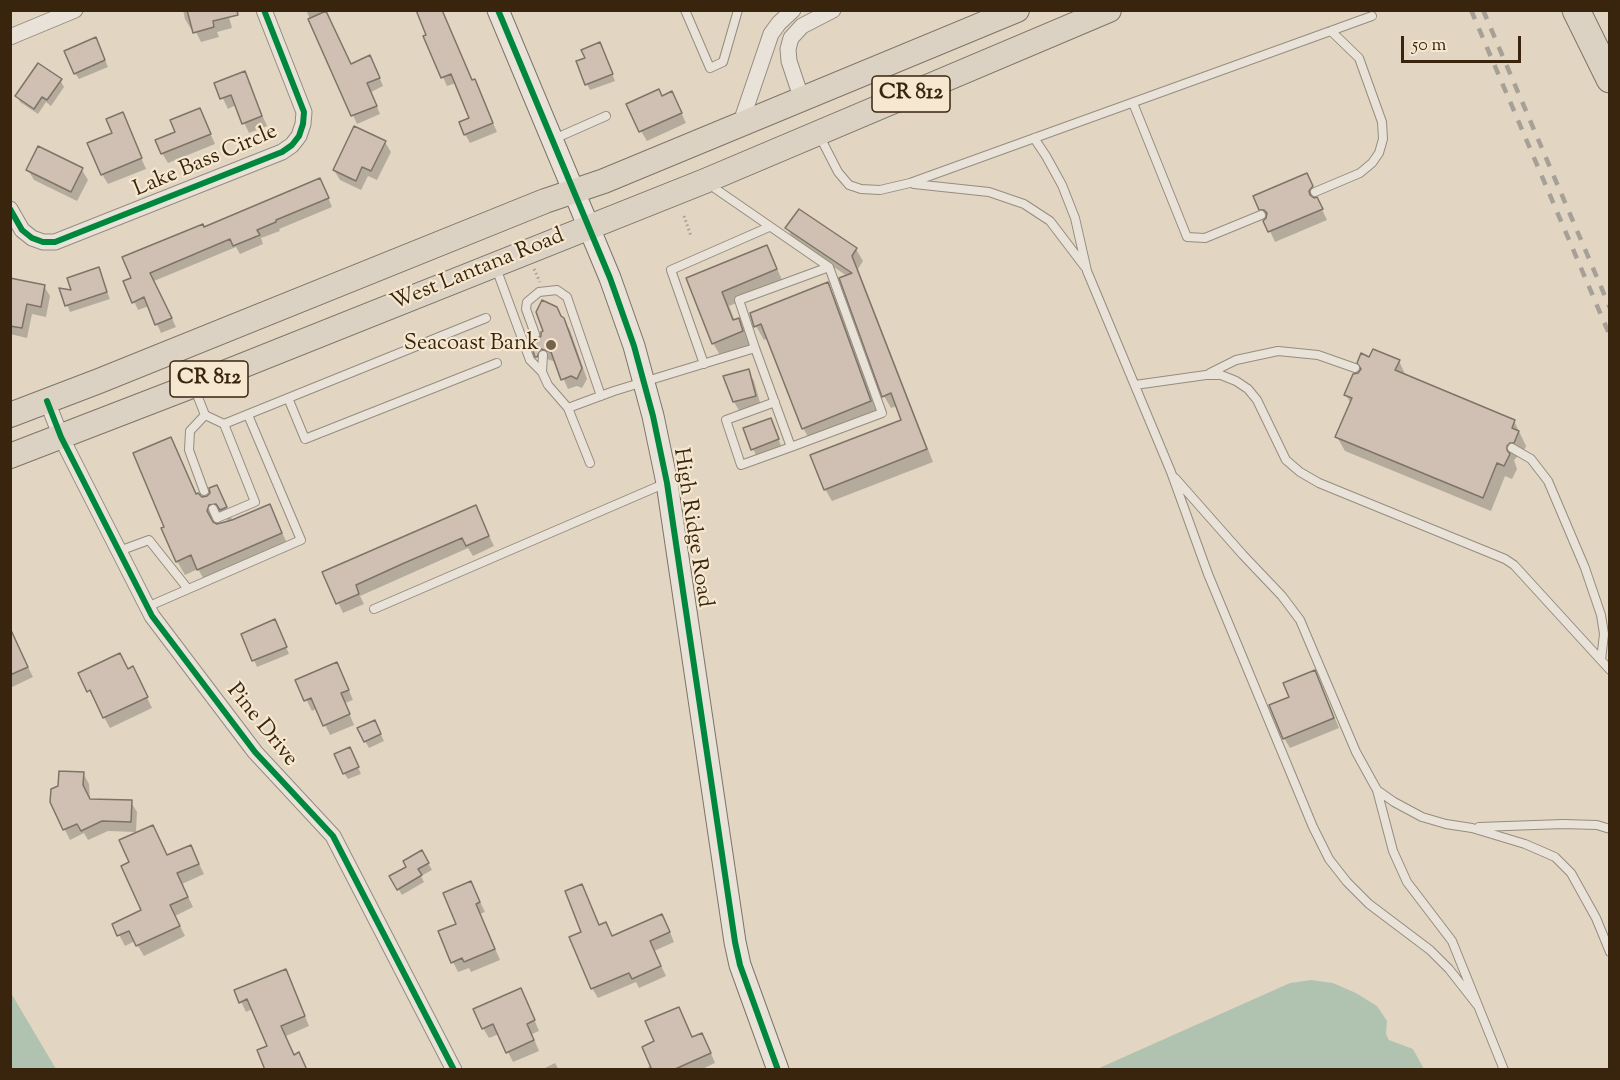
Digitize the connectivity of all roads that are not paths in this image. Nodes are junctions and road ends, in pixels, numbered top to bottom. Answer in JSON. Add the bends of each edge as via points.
{"nodes":[{"id":1,"x":75,"y":10,"type":"edge"},
{"id":2,"x":264,"y":10,"type":"edge"},
{"id":3,"x":498,"y":10,"type":"edge"},
{"id":4,"x":685,"y":10,"type":"edge"},
{"id":5,"x":738,"y":10,"type":"edge"},
{"id":6,"x":793,"y":10,"type":"edge"},
{"id":7,"x":833,"y":10,"type":"edge"},
{"id":8,"x":1017,"y":10,"type":"edge"},
{"id":9,"x":1109,"y":10,"type":"edge"},
{"id":10,"x":1576,"y":10,"type":"edge"},
{"id":11,"x":1372,"y":16,"type":"dead end"},
{"id":12,"x":1331,"y":30,"type":"junction"},
{"id":13,"x":10,"y":37,"type":"edge"},
{"id":14,"x":1610,"y":79,"type":"edge"},
{"id":15,"x":802,"y":100,"type":"junction"},
{"id":16,"x":1133,"y":103,"type":"junction"},
{"id":17,"x":606,"y":116,"type":"dead end"},
{"id":18,"x":741,"y":125,"type":"junction"},
{"id":19,"x":818,"y":134,"type":"junction"},
{"id":20,"x":1034,"y":138,"type":"junction"},
{"id":21,"x":553,"y":139,"type":"junction"},
{"id":22,"x":705,"y":181,"type":"junction"},
{"id":23,"x":910,"y":183,"type":"junction"},
{"id":24,"x":574,"y":191,"type":"junction"},
{"id":25,"x":1315,"y":192,"type":"dead end"},
{"id":26,"x":10,"y":209,"type":"edge"},
{"id":27,"x":1261,"y":215,"type":"dead end"},
{"id":28,"x":589,"y":226,"type":"junction"},
{"id":29,"x":769,"y":227,"type":"junction"},
{"id":30,"x":494,"y":264,"type":"junction"},
{"id":31,"x":829,"y":267,"type":"junction"},
{"id":32,"x":1087,"y":271,"type":"junction"},
{"id":33,"x":486,"y":318,"type":"dead end"},
{"id":34,"x":535,"y":334,"type":"dead end"},
{"id":35,"x":755,"y":348,"type":"junction"},
{"id":36,"x":543,"y":355,"type":"dead end"},
{"id":37,"x":497,"y":363,"type":"dead end"},
{"id":38,"x":704,"y":364,"type":"junction"},
{"id":39,"x":1355,"y":368,"type":"dead end"},
{"id":40,"x":542,"y":372,"type":"junction"},
{"id":41,"x":1206,"y":375,"type":"junction"},
{"id":42,"x":644,"y":382,"type":"junction"},
{"id":43,"x":194,"y":385,"type":"junction"},
{"id":44,"x":1135,"y":386,"type":"junction"},
{"id":45,"x":601,"y":396,"type":"junction"},
{"id":46,"x":288,"y":398,"type":"junction"},
{"id":47,"x":47,"y":401,"type":"junction"},
{"id":48,"x":775,"y":402,"type":"junction"},
{"id":49,"x":568,"y":408,"type":"junction"},
{"id":50,"x":10,"y":415,"type":"edge"},
{"id":51,"x":205,"y":415,"type":"junction"},
{"id":52,"x":248,"y":415,"type":"junction"},
{"id":53,"x":224,"y":424,"type":"junction"},
{"id":54,"x":61,"y":437,"type":"junction"},
{"id":55,"x":790,"y":447,"type":"junction"},
{"id":56,"x":1512,"y":448,"type":"dead end"},
{"id":57,"x":10,"y":456,"type":"edge"},
{"id":58,"x":590,"y":463,"type":"dead end"},
{"id":59,"x":1171,"y":472,"type":"junction"},
{"id":60,"x":667,"y":483,"type":"junction"},
{"id":61,"x":204,"y":490,"type":"dead end"},
{"id":62,"x":213,"y":509,"type":"dead end"},
{"id":63,"x":119,"y":552,"type":"junction"},
{"id":64,"x":188,"y":589,"type":"junction"},
{"id":65,"x":147,"y":607,"type":"junction"},
{"id":66,"x":374,"y":609,"type":"dead end"},
{"id":67,"x":1601,"y":660,"type":"junction"},
{"id":68,"x":1610,"y":670,"type":"edge"},
{"id":69,"x":1377,"y":790,"type":"junction"},
{"id":70,"x":1472,"y":828,"type":"junction"},
{"id":71,"x":1610,"y":829,"type":"edge"},
{"id":72,"x":1610,"y":952,"type":"edge"},
{"id":73,"x":1478,"y":1006,"type":"junction"},
{"id":74,"x":454,"y":1070,"type":"edge"},
{"id":75,"x":778,"y":1070,"type":"edge"},
{"id":76,"x":1504,"y":1070,"type":"edge"}],
"edges":[{"from":1,"to":13,"type":"street"},
{"from":2,"to":26,"type":"street","name":"Lake Bass Circle","via":[[304,112],[301,130],[292,145],[55,242],[32,238],[22,230]]},
{"from":3,"to":21,"type":"street","name":"High Ridge Road"},
{"from":4,"to":5,"type":"lane","via":[[710,68],[723,62]]},
{"from":6,"to":18,"type":"street","via":[[771,34]]},
{"from":7,"to":15,"type":"street","via":[[802,26],[791,38],[789,61]]},
{"from":8,"to":15,"type":"main road","name":"West Lantana Road","number":"CR 812"},
{"from":9,"to":19,"type":"main road","name":"West Lantana Road","number":"CR 812"},
{"from":10,"to":14,"type":"highway"},
{"from":11,"to":12,"type":"lane"},
{"from":12,"to":16,"type":"lane"},
{"from":12,"to":25,"type":"lane","via":[[1359,58],[1382,122],[1383,139],[1375,158],[1360,173]]},
{"from":15,"to":18,"type":"main road","name":"West Lantana Road","number":"CR 812"},
{"from":15,"to":19,"type":"main road"},
{"from":16,"to":20,"type":"lane"},
{"from":16,"to":27,"type":"lane","via":[[1187,237],[1205,238]]},
{"from":17,"to":21,"type":"lane"},
{"from":18,"to":24,"type":"main road","name":"West Lantana Road","number":"CR 812"},
{"from":19,"to":22,"type":"main road","name":"West Lantana Road","number":"CR 812"},
{"from":19,"to":23,"type":"lane","via":[[849,185],[880,190]]},
{"from":20,"to":23,"type":"lane"},
{"from":20,"to":32,"type":"lane","via":[[1047,156],[1076,218]]},
{"from":21,"to":24,"type":"street","name":"High Ridge Road"},
{"from":22,"to":28,"type":"main road","name":"West Lantana Road","number":"CR 812"},
{"from":22,"to":29,"type":"lane"},
{"from":23,"to":32,"type":"lane","via":[[989,192],[1024,204],[1050,221]]},
{"from":24,"to":28,"type":"street","name":"High Ridge Road"},
{"from":24,"to":47,"type":"main road","name":"West Lantana Road","number":"CR 812"},
{"from":28,"to":30,"type":"main road","name":"West Lantana Road","number":"CR 812"},
{"from":28,"to":42,"type":"street","name":"High Ridge Road"},
{"from":29,"to":31,"type":"lane"},
{"from":29,"to":38,"type":"lane","via":[[671,270]]},
{"from":30,"to":40,"type":"lane","via":[[530,360]]},
{"from":30,"to":43,"type":"main road","name":"West Lantana Road","number":"CR 812"},
{"from":31,"to":35,"type":"lane","via":[[739,300]]},
{"from":31,"to":55,"type":"lane","via":[[882,413]]},
{"from":32,"to":44,"type":"lane"},
{"from":33,"to":46,"type":"lane"},
{"from":34,"to":45,"type":"lane","via":[[527,302],[539,292],[557,290],[567,297]]},
{"from":35,"to":38,"type":"lane"},
{"from":35,"to":48,"type":"lane"},
{"from":36,"to":40,"type":"lane"},
{"from":37,"to":46,"type":"lane","via":[[305,439]]},
{"from":38,"to":42,"type":"lane"},
{"from":39,"to":41,"type":"lane","via":[[1318,355],[1278,351],[1236,360]]},
{"from":40,"to":49,"type":"lane"},
{"from":41,"to":44,"type":"lane"},
{"from":41,"to":67,"type":"lane","via":[[1221,375],[1248,389],[1286,460],[1300,472],[1514,565]]},
{"from":42,"to":45,"type":"lane"},
{"from":42,"to":60,"type":"street","name":"High Ridge Road"},
{"from":43,"to":51,"type":"lane"},
{"from":43,"to":54,"type":"main road","name":"West Lantana Road","number":"CR 812"},
{"from":44,"to":59,"type":"lane"},
{"from":45,"to":49,"type":"lane"},
{"from":46,"to":52,"type":"lane"},
{"from":47,"to":50,"type":"main road","name":"West Lantana Road","number":"CR 812"},
{"from":47,"to":54,"type":"street","name":"Pine Drive"},
{"from":48,"to":55,"type":"lane"},
{"from":48,"to":55,"type":"lane","via":[[726,420],[741,465]]},
{"from":49,"to":58,"type":"lane"},
{"from":51,"to":53,"type":"lane"},
{"from":51,"to":61,"type":"lane","via":[[190,431],[189,450]]},
{"from":52,"to":53,"type":"lane"},
{"from":52,"to":64,"type":"lane","via":[[301,540]]},
{"from":53,"to":62,"type":"lane","via":[[255,502],[217,518]]},
{"from":54,"to":57,"type":"main road","name":"West Lantana Road","number":"CR 812"},
{"from":54,"to":63,"type":"street","name":"Pine Drive"},
{"from":56,"to":67,"type":"lane","via":[[1531,459],[1548,481],[1601,615]]},
{"from":59,"to":69,"type":"lane","via":[[1300,620],[1356,752]]},
{"from":59,"to":73,"type":"lane","via":[[1208,574],[1329,859],[1369,904],[1430,950]]},
{"from":60,"to":66,"type":"lane"},
{"from":60,"to":75,"type":"street","name":"High Ridge Road","via":[[735,942]]},
{"from":63,"to":64,"type":"lane","via":[[149,540]]},
{"from":63,"to":65,"type":"street","name":"Pine Drive"},
{"from":64,"to":65,"type":"lane"},
{"from":65,"to":74,"type":"street","name":"Pine Drive","via":[[255,752],[333,836]]},
{"from":67,"to":68,"type":"lane"},
{"from":69,"to":70,"type":"lane","via":[[1422,817]]},
{"from":69,"to":73,"type":"lane","via":[[1393,850],[1407,882],[1452,941]]},
{"from":70,"to":71,"type":"lane","via":[[1563,824]]},
{"from":70,"to":72,"type":"lane","via":[[1554,857],[1571,873]]},
{"from":73,"to":76,"type":"lane"}]}
